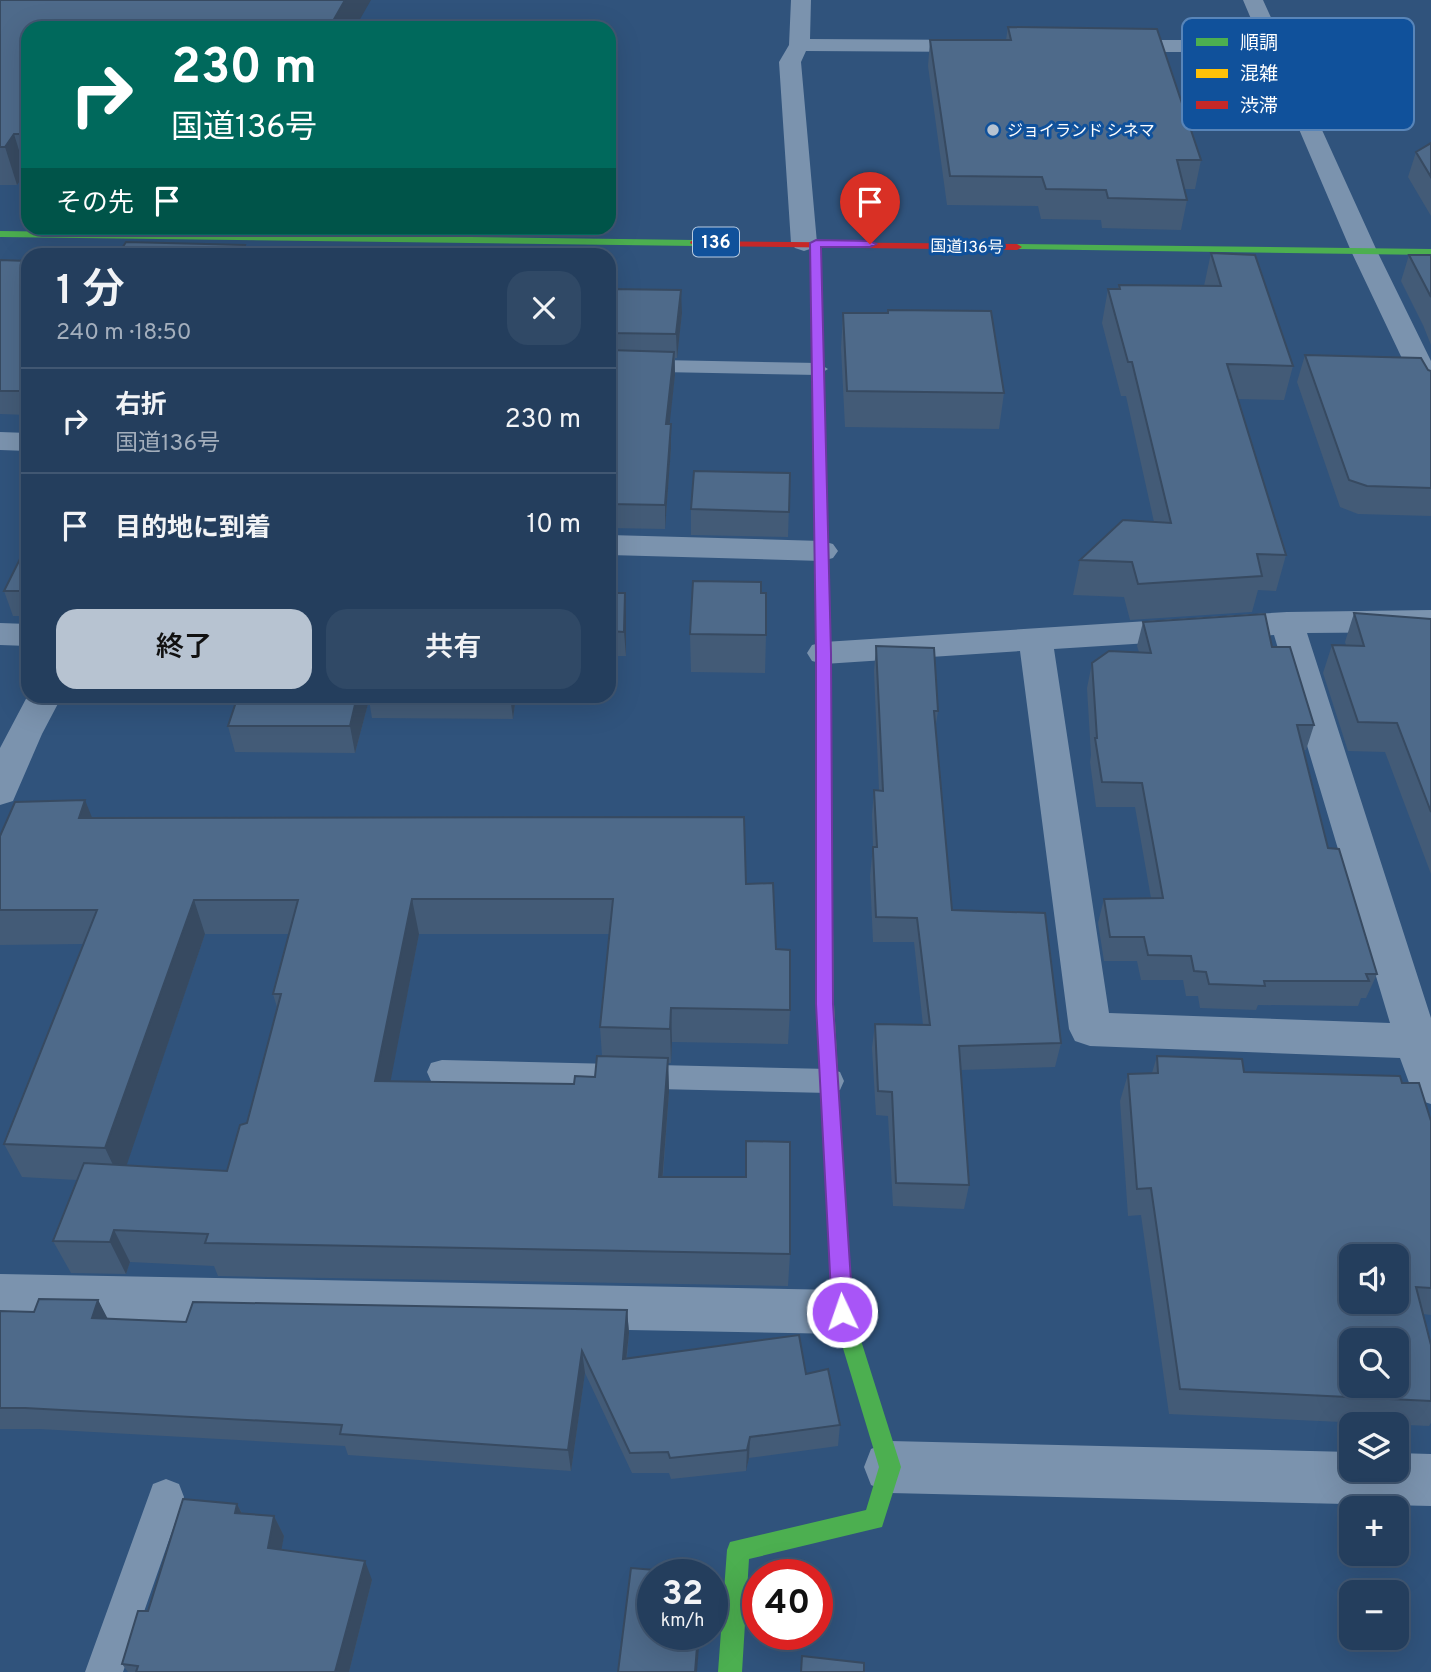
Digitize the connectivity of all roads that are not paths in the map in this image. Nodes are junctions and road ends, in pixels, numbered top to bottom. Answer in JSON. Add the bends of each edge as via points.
{"nodes":[{"id":1,"x":801,"y":0,"type":"edge"},
{"id":2,"x":1254,"y":0,"type":"edge"},
{"id":3,"x":1262,"y":18,"type":"edge"},
{"id":4,"x":799,"y":46,"type":"junction"},
{"id":5,"x":1009,"y":46,"type":"edge"},
{"id":6,"x":1092,"y":46,"type":"edge"},
{"id":7,"x":1182,"y":46,"type":"edge"},
{"id":8,"x":1311,"y":130,"type":"edge"},
{"id":9,"x":0,"y":234,"type":"edge"},
{"id":10,"x":21,"y":234,"type":"edge"},
{"id":11,"x":54,"y":235,"type":"edge"},
{"id":12,"x":0,"y":248,"type":"edge"},
{"id":13,"x":21,"y":248,"type":"edge"},
{"id":14,"x":812,"y":249,"type":"junction"},
{"id":15,"x":1431,"y":252,"type":"edge"},
{"id":16,"x":616,"y":257,"type":"edge"},
{"id":17,"x":1369,"y":259,"type":"junction"},
{"id":18,"x":1431,"y":268,"type":"edge"},
{"id":19,"x":616,"y":365,"type":"edge"},
{"id":20,"x":818,"y":369,"type":"junction"},
{"id":21,"x":1428,"y":380,"type":"edge"},
{"id":22,"x":0,"y":441,"type":"edge"},
{"id":23,"x":21,"y":442,"type":"edge"},
{"id":24,"x":616,"y":545,"type":"edge"},
{"id":25,"x":822,"y":551,"type":"junction"},
{"id":26,"x":1431,"y":621,"type":"edge"},
{"id":27,"x":1287,"y":623,"type":"junction"},
{"id":28,"x":0,"y":634,"type":"edge"},
{"id":29,"x":21,"y":635,"type":"edge"},
{"id":30,"x":1035,"y":639,"type":"junction"},
{"id":31,"x":824,"y":653,"type":"junction"},
{"id":32,"x":42,"y":703,"type":"edge"},
{"id":33,"x":0,"y":792,"type":"edge"},
{"id":34,"x":1417,"y":1041,"type":"junction"},
{"id":35,"x":442,"y":1072,"type":"dead end"},
{"id":36,"x":829,"y":1081,"type":"junction"},
{"id":37,"x":1431,"y":1086,"type":"edge"},
{"id":38,"x":0,"y":1296,"type":"edge"},
{"id":39,"x":842,"y":1312,"type":"junction"},
{"id":40,"x":890,"y":1467,"type":"junction"},
{"id":41,"x":1431,"y":1480,"type":"edge"},
{"id":42,"x":166,"y":1497,"type":"dead end"},
{"id":43,"x":104,"y":1672,"type":"edge"},
{"id":44,"x":730,"y":1672,"type":"edge"}],
"edges":[{"from":1,"to":4,"type":"street"},
{"from":2,"to":3,"type":"street"},
{"from":4,"to":5,"type":"street"},
{"from":4,"to":14,"type":"street","via":[[790,62]]},
{"from":6,"to":7,"type":"street"},
{"from":8,"to":17,"type":"street"},
{"from":9,"to":10,"type":"main road","name":"国道136号","number":"136"},
{"from":11,"to":14,"type":"main road","name":"国道136号","number":"136"},
{"from":12,"to":13,"type":"main road"},
{"from":14,"to":16,"type":"main road","name":"国道136号","number":"136"},
{"from":14,"to":17,"type":"main road","name":"国道136号","number":"136"},
{"from":14,"to":20,"type":"main road"},
{"from":15,"to":17,"type":"main road","name":"国道136号","number":"136"},
{"from":17,"to":18,"type":"main road","name":"国道136号","number":"136"},
{"from":17,"to":21,"type":"street"},
{"from":19,"to":20,"type":"lane"},
{"from":20,"to":25,"type":"main road"},
{"from":22,"to":23,"type":"street"},
{"from":24,"to":25,"type":"street"},
{"from":25,"to":31,"type":"main road"},
{"from":26,"to":27,"type":"street"},
{"from":27,"to":30,"type":"street"},
{"from":27,"to":34,"type":"street"},
{"from":28,"to":29,"type":"street"},
{"from":30,"to":31,"type":"street"},
{"from":30,"to":34,"type":"street","via":[[1090,1029]]},
{"from":31,"to":36,"type":"main road"},
{"from":32,"to":33,"type":"street"},
{"from":34,"to":37,"type":"street"},
{"from":35,"to":36,"type":"lane"},
{"from":36,"to":39,"type":"main road"},
{"from":38,"to":39,"type":"street"},
{"from":39,"to":40,"type":"main road"},
{"from":40,"to":41,"type":"street"},
{"from":40,"to":44,"type":"main road","via":[[874,1519],[738,1550]]},
{"from":42,"to":43,"type":"lane"}]}
